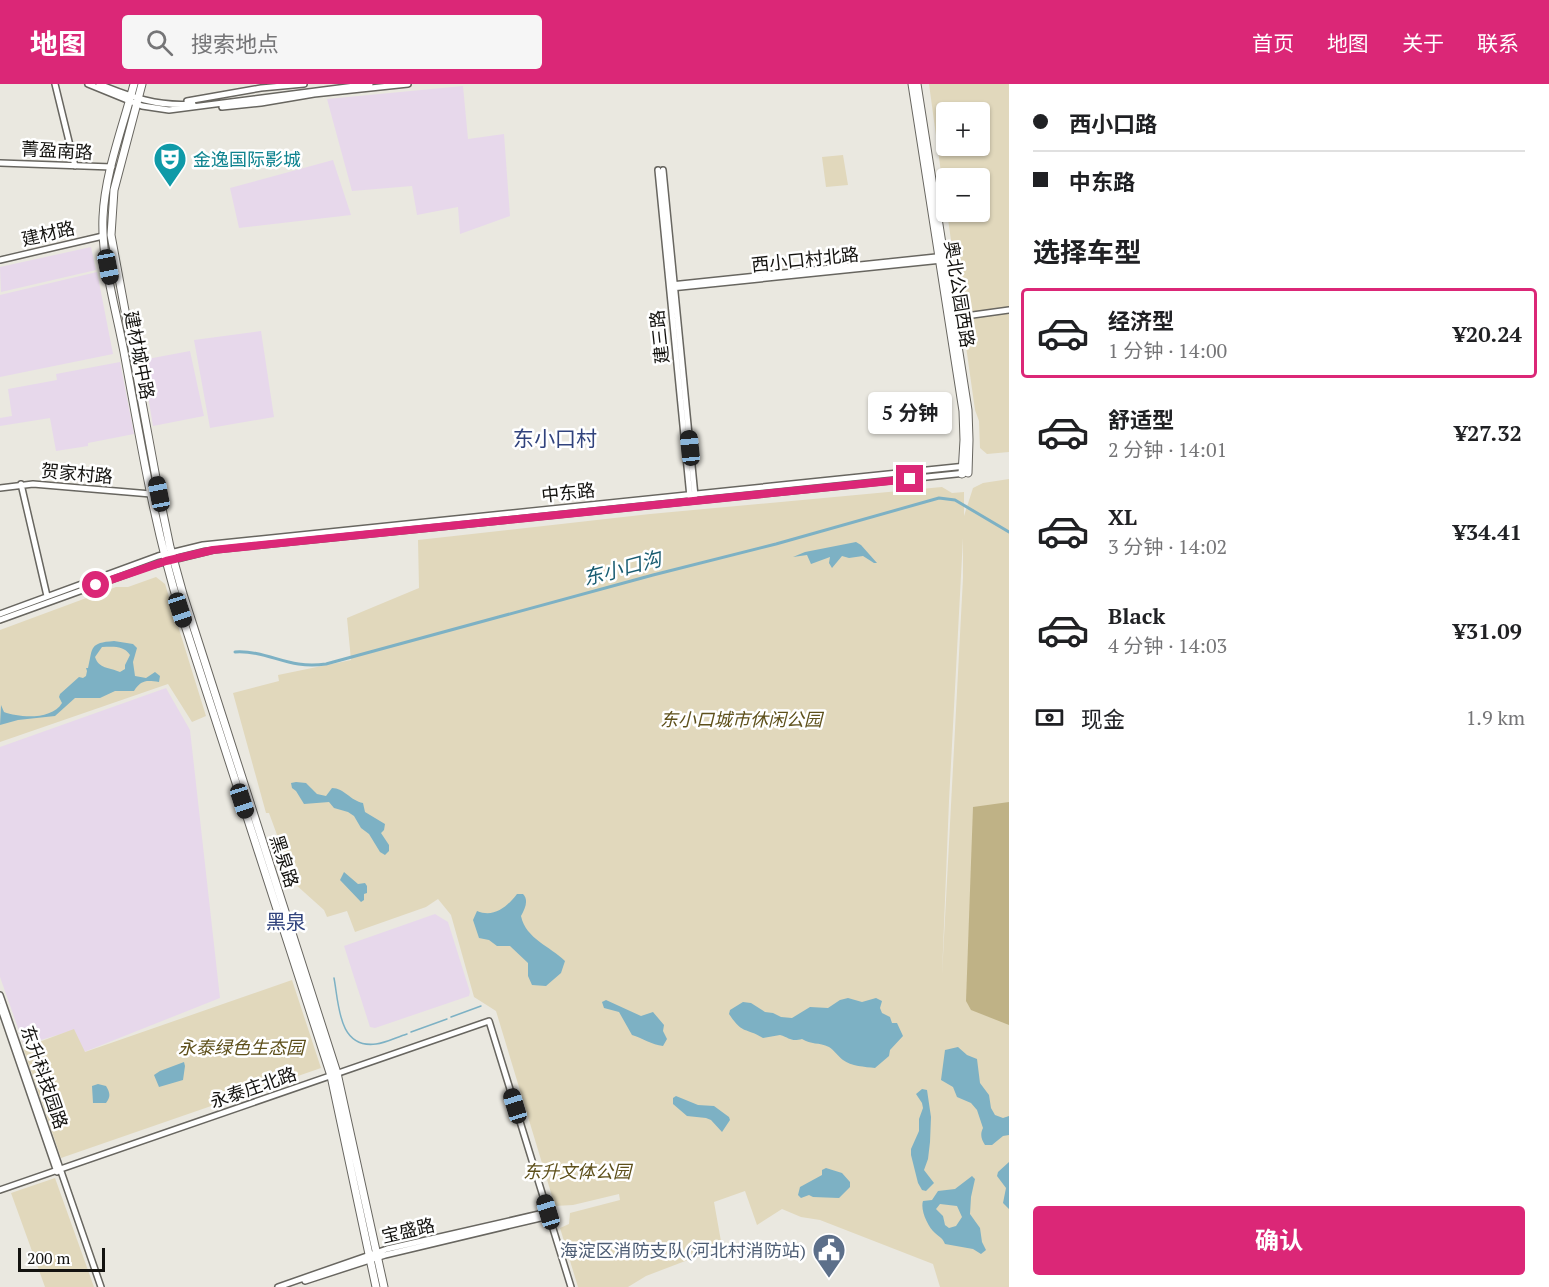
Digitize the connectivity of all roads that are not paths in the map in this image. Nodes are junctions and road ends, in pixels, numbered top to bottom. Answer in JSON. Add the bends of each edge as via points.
{"nodes":[{"id":1,"x":55,"y":84,"type":"edge"},
{"id":2,"x":80,"y":84,"type":"edge"},
{"id":3,"x":88,"y":84,"type":"edge"},
{"id":4,"x":134,"y":84,"type":"edge"},
{"id":5,"x":142,"y":84,"type":"edge"},
{"id":6,"x":304,"y":84,"type":"edge"},
{"id":7,"x":337,"y":84,"type":"edge"},
{"id":8,"x":370,"y":84,"type":"edge"},
{"id":9,"x":408,"y":84,"type":"edge"},
{"id":10,"x":912,"y":84,"type":"edge"},
{"id":11,"x":917,"y":84,"type":"edge"},
{"id":12,"x":103,"y":87,"type":"edge"},
{"id":13,"x":314,"y":88,"type":"junction"},
{"id":14,"x":134,"y":100,"type":"junction"},
{"id":15,"x":158,"y":106,"type":"junction"},
{"id":16,"x":0,"y":162,"type":"edge"},
{"id":17,"x":75,"y":166,"type":"junction"},
{"id":18,"x":112,"y":167,"type":"junction"},
{"id":19,"x":660,"y":170,"type":"dead end"},
{"id":20,"x":103,"y":236,"type":"junction"},
{"id":21,"x":942,"y":259,"type":"junction"},
{"id":22,"x":0,"y":260,"type":"edge"},
{"id":23,"x":672,"y":286,"type":"junction"},
{"id":24,"x":1009,"y":310,"type":"edge"},
{"id":25,"x":951,"y":318,"type":"junction"},
{"id":26,"x":127,"y":349,"type":"junction"},
{"id":27,"x":129,"y":361,"type":"junction"},
{"id":28,"x":965,"y":470,"type":"joint"},
{"id":29,"x":21,"y":484,"type":"junction"},
{"id":30,"x":0,"y":488,"type":"edge"},
{"id":31,"x":151,"y":494,"type":"junction"},
{"id":32,"x":692,"y":498,"type":"junction"},
{"id":33,"x":168,"y":556,"type":"junction"},
{"id":34,"x":47,"y":596,"type":"junction"},
{"id":35,"x":0,"y":614,"type":"edge"},
{"id":36,"x":0,"y":620,"type":"edge"},
{"id":37,"x":0,"y":995,"type":"edge"},
{"id":38,"x":0,"y":1006,"type":"edge"},
{"id":39,"x":334,"y":1074,"type":"junction"},
{"id":40,"x":58,"y":1170,"type":"junction"},
{"id":41,"x":0,"y":1188,"type":"edge"},
{"id":42,"x":549,"y":1214,"type":"junction"},
{"id":43,"x":377,"y":1255,"type":"junction"},
{"id":44,"x":370,"y":1257,"type":"junction"},
{"id":45,"x":99,"y":1287,"type":"edge"},
{"id":46,"x":278,"y":1287,"type":"edge"},
{"id":47,"x":288,"y":1287,"type":"edge"},
{"id":48,"x":376,"y":1287,"type":"edge"},
{"id":49,"x":384,"y":1287,"type":"edge"},
{"id":50,"x":571,"y":1287,"type":"edge"}],
"edges":[{"from":1,"to":17,"type":"street"},
{"from":2,"to":12,"type":"street"},
{"from":3,"to":12,"type":"street"},
{"from":4,"to":14,"type":"main road","name":"建材城中路"},
{"from":5,"to":14,"type":"main road","name":"建材城中路"},
{"from":6,"to":15,"type":"street"},
{"from":7,"to":13,"type":"street"},
{"from":8,"to":13,"type":"street"},
{"from":9,"to":15,"type":"street","via":[[188,111]]},
{"from":10,"to":21,"type":"main road","name":"奥北公园西路"},
{"from":11,"to":21,"type":"main road","name":"奥北公园西路"},
{"from":12,"to":14,"type":"street"},
{"from":13,"to":15,"type":"street","via":[[180,109]]},
{"from":14,"to":15,"type":"street"},
{"from":14,"to":18,"type":"main road","name":"建材城中路"},
{"from":14,"to":26,"type":"main road","name":"建材城中路","via":[[110,217]]},
{"from":16,"to":17,"type":"street","name":"菁盈南路"},
{"from":17,"to":18,"type":"street","name":"菁盈南路"},
{"from":18,"to":20,"type":"main road","name":"建材城中路"},
{"from":19,"to":23,"type":"street","name":"建三路"},
{"from":20,"to":22,"type":"street","name":"建材路"},
{"from":20,"to":26,"type":"main road","name":"建材城中路"},
{"from":21,"to":23,"type":"street","name":"西小口村北路"},
{"from":21,"to":25,"type":"main road","name":"奥北公园西路"},
{"from":23,"to":32,"type":"street","name":"建三路"},
{"from":24,"to":25,"type":"street"},
{"from":25,"to":28,"type":"main road","name":"奥北公园西路","via":[[963,411]]},
{"from":26,"to":27,"type":"main road","name":"建材城中路"},
{"from":27,"to":31,"type":"main road","name":"建材城中路"},
{"from":27,"to":33,"type":"main road","name":"建材城中路"},
{"from":28,"to":32,"type":"street","name":"中东路"},
{"from":29,"to":30,"type":"street","name":"贺家村路"},
{"from":29,"to":31,"type":"street","name":"贺家村路"},
{"from":29,"to":34,"type":"street"},
{"from":31,"to":33,"type":"main road","name":"建材城中路"},
{"from":32,"to":33,"type":"street","name":"中东路","via":[[228,542]]},
{"from":33,"to":34,"type":"street"},
{"from":33,"to":36,"type":"street"},
{"from":33,"to":39,"type":"main road","name":"黑泉路"},
{"from":34,"to":35,"type":"street"},
{"from":37,"to":40,"type":"street","name":"东升科技园路"},
{"from":38,"to":40,"type":"street","name":"东升科技园路"},
{"from":39,"to":40,"type":"street","name":"永泰庄北路"},
{"from":39,"to":42,"type":"street","name":"永泰庄北路","via":[[489,1021]]},
{"from":39,"to":43,"type":"main road","name":"黑泉路"},
{"from":39,"to":44,"type":"main road","name":"黑泉路"},
{"from":40,"to":41,"type":"street","name":"永泰庄北路"},
{"from":40,"to":45,"type":"street"},
{"from":42,"to":43,"type":"street","name":"宝盛路"},
{"from":42,"to":50,"type":"street"},
{"from":43,"to":44,"type":"street","name":"宝盛路"},
{"from":43,"to":49,"type":"main road","name":"黑泉路"},
{"from":44,"to":46,"type":"street","name":"宝盛路"},
{"from":44,"to":47,"type":"street","name":"宝盛路"},
{"from":44,"to":48,"type":"main road","name":"黑泉路"}]}
